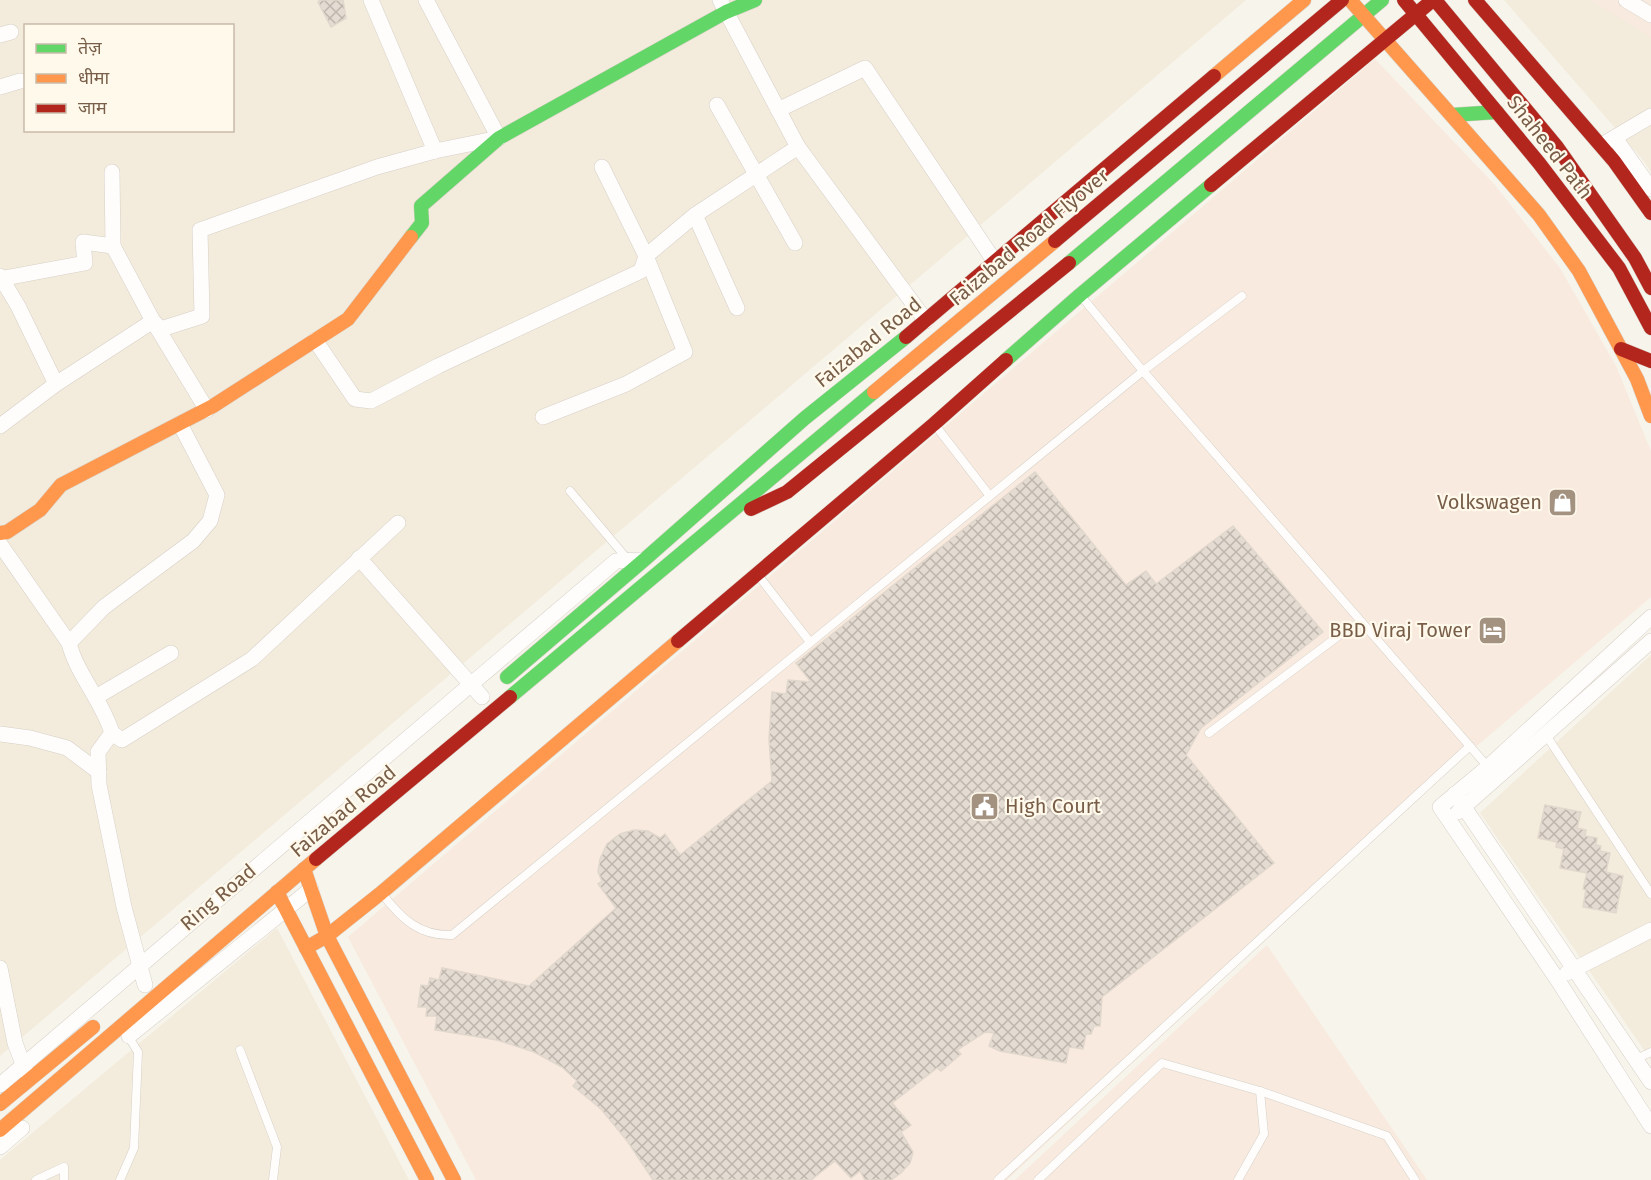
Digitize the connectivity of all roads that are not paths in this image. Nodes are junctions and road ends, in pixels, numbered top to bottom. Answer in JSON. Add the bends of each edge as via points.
{"nodes":[{"id":1,"x":371,"y":0,"type":"edge"},
{"id":2,"x":426,"y":0,"type":"edge"},
{"id":3,"x":755,"y":0,"type":"edge"},
{"id":4,"x":1304,"y":0,"type":"edge"},
{"id":5,"x":1342,"y":0,"type":"edge"},
{"id":6,"x":1350,"y":0,"type":"edge"},
{"id":7,"x":1382,"y":0,"type":"edge"},
{"id":8,"x":1404,"y":0,"type":"edge"},
{"id":9,"x":1434,"y":0,"type":"edge"},
{"id":10,"x":1475,"y":0,"type":"edge"},
{"id":11,"x":1626,"y":0,"type":"edge"},
{"id":12,"x":723,"y":6,"type":"edge"},
{"id":13,"x":1416,"y":14,"type":"junction"},
{"id":14,"x":1364,"y":15,"type":"junction"},
{"id":15,"x":1651,"y":15,"type":"edge"},
{"id":16,"x":1385,"y":40,"type":"junction"},
{"id":17,"x":20,"y":81,"type":"dead end"},
{"id":18,"x":0,"y":87,"type":"edge"},
{"id":19,"x":717,"y":105,"type":"dead end"},
{"id":20,"x":778,"y":110,"type":"junction"},
{"id":21,"x":1497,"y":112,"type":"junction"},
{"id":22,"x":1452,"y":115,"type":"junction"},
{"id":23,"x":1651,"y":116,"type":"edge"},
{"id":24,"x":499,"y":138,"type":"junction"},
{"id":25,"x":1608,"y":142,"type":"junction"},
{"id":26,"x":798,"y":147,"type":"junction"},
{"id":27,"x":435,"y":151,"type":"junction"},
{"id":28,"x":602,"y":167,"type":"dead end"},
{"id":29,"x":112,"y":172,"type":"dead end"},
{"id":30,"x":757,"y":176,"type":"junction"},
{"id":31,"x":1651,"y":189,"type":"edge"},
{"id":32,"x":1651,"y":213,"type":"edge"},
{"id":33,"x":695,"y":215,"type":"junction"},
{"id":34,"x":795,"y":243,"type":"dead end"},
{"id":35,"x":113,"y":246,"type":"junction"},
{"id":36,"x":646,"y":256,"type":"junction"},
{"id":37,"x":995,"y":262,"type":"junction"},
{"id":38,"x":0,"y":278,"type":"edge"},
{"id":39,"x":1651,"y":288,"type":"edge"},
{"id":40,"x":1080,"y":295,"type":"junction"},
{"id":41,"x":1242,"y":296,"type":"dead end"},
{"id":42,"x":737,"y":308,"type":"dead end"},
{"id":43,"x":153,"y":321,"type":"junction"},
{"id":44,"x":926,"y":321,"type":"junction"},
{"id":45,"x":1651,"y":328,"type":"edge"},
{"id":46,"x":315,"y":340,"type":"junction"},
{"id":47,"x":1621,"y":350,"type":"junction"},
{"id":48,"x":1651,"y":362,"type":"edge"},
{"id":49,"x":1143,"y":372,"type":"junction"},
{"id":50,"x":56,"y":384,"type":"junction"},
{"id":51,"x":207,"y":410,"type":"junction"},
{"id":52,"x":1651,"y":416,"type":"edge"},
{"id":53,"x":543,"y":417,"type":"dead end"},
{"id":54,"x":180,"y":424,"type":"junction"},
{"id":55,"x":934,"y":424,"type":"junction"},
{"id":56,"x":0,"y":426,"type":"edge"},
{"id":57,"x":570,"y":491,"type":"dead end"},
{"id":58,"x":990,"y":496,"type":"junction"},
{"id":59,"x":398,"y":523,"type":"dead end"},
{"id":60,"x":715,"y":527,"type":"junction"},
{"id":61,"x":0,"y":533,"type":"edge"},
{"id":62,"x":0,"y":544,"type":"edge"},
{"id":63,"x":359,"y":558,"type":"junction"},
{"id":64,"x":636,"y":560,"type":"junction"},
{"id":65,"x":757,"y":574,"type":"junction"},
{"id":66,"x":1651,"y":617,"type":"edge"},
{"id":67,"x":1362,"y":623,"type":"junction"},
{"id":68,"x":1651,"y":641,"type":"edge"},
{"id":69,"x":810,"y":642,"type":"junction"},
{"id":70,"x":69,"y":643,"type":"junction"},
{"id":71,"x":171,"y":653,"type":"dead end"},
{"id":72,"x":471,"y":684,"type":"junction"},
{"id":73,"x":487,"y":693,"type":"joint"},
{"id":74,"x":96,"y":697,"type":"junction"},
{"id":75,"x":1209,"y":733,"type":"dead end"},
{"id":76,"x":0,"y":734,"type":"edge"},
{"id":77,"x":112,"y":734,"type":"junction"},
{"id":78,"x":1546,"y":735,"type":"junction"},
{"id":79,"x":1470,"y":746,"type":"junction"},
{"id":80,"x":1488,"y":767,"type":"junction"},
{"id":81,"x":99,"y":772,"type":"junction"},
{"id":82,"x":1455,"y":794,"type":"junction"},
{"id":83,"x":1464,"y":807,"type":"junction"},
{"id":84,"x":1449,"y":821,"type":"junction"},
{"id":85,"x":304,"y":869,"type":"junction"},
{"id":86,"x":311,"y":889,"type":"junction"},
{"id":87,"x":277,"y":892,"type":"junction"},
{"id":88,"x":381,"y":893,"type":"junction"},
{"id":89,"x":1651,"y":894,"type":"edge"},
{"id":90,"x":286,"y":909,"type":"junction"},
{"id":91,"x":1651,"y":930,"type":"edge"},
{"id":92,"x":327,"y":936,"type":"junction"},
{"id":93,"x":306,"y":948,"type":"junction"},
{"id":94,"x":140,"y":967,"type":"junction"},
{"id":95,"x":0,"y":968,"type":"edge"},
{"id":96,"x":1574,"y":968,"type":"junction"},
{"id":97,"x":1557,"y":979,"type":"junction"},
{"id":98,"x":145,"y":985,"type":"dead end"},
{"id":99,"x":100,"y":1022,"type":"dead end"},
{"id":100,"x":126,"y":1032,"type":"junction"},
{"id":101,"x":240,"y":1050,"type":"dead end"},
{"id":102,"x":1651,"y":1052,"type":"edge"},
{"id":103,"x":1636,"y":1059,"type":"junction"},
{"id":104,"x":26,"y":1072,"type":"junction"},
{"id":105,"x":1651,"y":1082,"type":"edge"},
{"id":106,"x":0,"y":1085,"type":"edge"},
{"id":107,"x":1260,"y":1090,"type":"junction"},
{"id":108,"x":0,"y":1104,"type":"edge"},
{"id":109,"x":1651,"y":1126,"type":"edge"},
{"id":110,"x":0,"y":1130,"type":"edge"},
{"id":111,"x":0,"y":1147,"type":"edge"},
{"id":112,"x":36,"y":1180,"type":"edge"},
{"id":113,"x":64,"y":1180,"type":"edge"},
{"id":114,"x":120,"y":1180,"type":"edge"},
{"id":115,"x":273,"y":1180,"type":"edge"},
{"id":116,"x":427,"y":1180,"type":"edge"},
{"id":117,"x":454,"y":1180,"type":"edge"},
{"id":118,"x":998,"y":1180,"type":"edge"},
{"id":119,"x":1038,"y":1180,"type":"edge"},
{"id":120,"x":1238,"y":1180,"type":"edge"},
{"id":121,"x":1415,"y":1180,"type":"edge"}],
"edges":[{"from":1,"to":27,"type":"street"},
{"from":2,"to":24,"type":"street"},
{"from":3,"to":12,"type":"main road"},
{"from":4,"to":37,"type":"main road","name":"Faizabad Road"},
{"from":5,"to":60,"type":"main road","name":"Faizabad Road Flyover"},
{"from":6,"to":14,"type":"main road"},
{"from":7,"to":14,"type":"main road"},
{"from":8,"to":13,"type":"main road","name":"Shaheed Path"},
{"from":9,"to":13,"type":"main road"},
{"from":9,"to":39,"type":"main road","name":"Shaheed Path","via":[[1557,147],[1635,258]]},
{"from":10,"to":25,"type":"main road"},
{"from":11,"to":15,"type":"street"},
{"from":12,"to":20,"type":"street"},
{"from":12,"to":24,"type":"main road"},
{"from":13,"to":16,"type":"main road"},
{"from":13,"to":21,"type":"main road","name":"Shaheed Path"},
{"from":14,"to":16,"type":"main road"},
{"from":14,"to":60,"type":"main road","via":[[1064,267],[787,492]]},
{"from":16,"to":22,"type":"main road"},
{"from":16,"to":40,"type":"main road"},
{"from":17,"to":18,"type":"street"},
{"from":19,"to":30,"type":"street"},
{"from":20,"to":26,"type":"street"},
{"from":20,"to":37,"type":"street","via":[[865,68]]},
{"from":21,"to":22,"type":"main road"},
{"from":21,"to":45,"type":"main road","name":"Shaheed Path","via":[[1619,268]]},
{"from":22,"to":47,"type":"main road","via":[[1539,215],[1579,271]]},
{"from":23,"to":25,"type":"street"},
{"from":24,"to":27,"type":"street"},
{"from":24,"to":46,"type":"main road","via":[[421,206],[422,223],[348,319]]},
{"from":25,"to":31,"type":"street"},
{"from":25,"to":32,"type":"main road"},
{"from":26,"to":30,"type":"street"},
{"from":26,"to":44,"type":"street"},
{"from":27,"to":43,"type":"street","via":[[377,167],[200,230],[202,316],[161,329]]},
{"from":28,"to":36,"type":"street"},
{"from":29,"to":35,"type":"street"},
{"from":30,"to":33,"type":"street"},
{"from":30,"to":34,"type":"street"},
{"from":33,"to":36,"type":"street"},
{"from":33,"to":42,"type":"street"},
{"from":35,"to":38,"type":"street","via":[[83,242],[85,263]]},
{"from":35,"to":43,"type":"street"},
{"from":36,"to":46,"type":"street","via":[[642,271],[371,401],[355,399]]},
{"from":36,"to":53,"type":"street","via":[[685,352],[626,384]]},
{"from":37,"to":44,"type":"main road","name":"Faizabad Road"},
{"from":38,"to":50,"type":"street"},
{"from":40,"to":49,"type":"lane"},
{"from":40,"to":55,"type":"main road"},
{"from":41,"to":49,"type":"lane"},
{"from":43,"to":50,"type":"street"},
{"from":43,"to":51,"type":"street"},
{"from":44,"to":64,"type":"main road","name":"Faizabad Road"},
{"from":46,"to":51,"type":"main road"},
{"from":47,"to":48,"type":"main road"},
{"from":47,"to":52,"type":"main road"},
{"from":49,"to":58,"type":"lane"},
{"from":49,"to":67,"type":"lane"},
{"from":50,"to":56,"type":"street"},
{"from":51,"to":54,"type":"main road"},
{"from":54,"to":61,"type":"main road","via":[[61,485],[40,510]]},
{"from":54,"to":70,"type":"street","via":[[217,495],[210,522],[193,541],[104,607]]},
{"from":55,"to":58,"type":"lane"},
{"from":55,"to":65,"type":"main road"},
{"from":57,"to":64,"type":"lane"},
{"from":58,"to":69,"type":"lane"},
{"from":59,"to":63,"type":"street"},
{"from":60,"to":85,"type":"main road","name":"Faizabad Road"},
{"from":62,"to":70,"type":"street"},
{"from":63,"to":72,"type":"street"},
{"from":63,"to":77,"type":"street","via":[[252,658],[122,740]]},
{"from":64,"to":72,"type":"street","via":[[616,561]]},
{"from":64,"to":73,"type":"main road","name":"Faizabad Road"},
{"from":65,"to":69,"type":"lane"},
{"from":65,"to":88,"type":"main road"},
{"from":66,"to":80,"type":"street"},
{"from":67,"to":75,"type":"lane","via":[[1348,628]]},
{"from":67,"to":79,"type":"lane"},
{"from":68,"to":78,"type":"street"},
{"from":69,"to":88,"type":"lane","via":[[452,934],[423,931],[398,914]]},
{"from":70,"to":74,"type":"street"},
{"from":71,"to":74,"type":"street"},
{"from":72,"to":73,"type":"street"},
{"from":72,"to":94,"type":"street"},
{"from":74,"to":77,"type":"street"},
{"from":76,"to":81,"type":"street","via":[[68,748]]},
{"from":77,"to":81,"type":"street","via":[[98,752]]},
{"from":78,"to":83,"type":"street"},
{"from":78,"to":89,"type":"lane"},
{"from":79,"to":80,"type":"lane"},
{"from":79,"to":118,"type":"lane"},
{"from":80,"to":82,"type":"street"},
{"from":81,"to":94,"type":"street","via":[[124,908]]},
{"from":82,"to":83,"type":"street"},
{"from":82,"to":84,"type":"street","via":[[1440,807]]},
{"from":83,"to":84,"type":"street"},
{"from":83,"to":96,"type":"street"},
{"from":84,"to":97,"type":"street"},
{"from":85,"to":86,"type":"main road"},
{"from":85,"to":87,"type":"main road","name":"Faizabad Road"},
{"from":86,"to":90,"type":"street"},
{"from":86,"to":92,"type":"main road"},
{"from":87,"to":90,"type":"main road"},
{"from":87,"to":100,"type":"main road","name":"Faizabad Road"},
{"from":88,"to":92,"type":"main road"},
{"from":90,"to":93,"type":"main road"},
{"from":90,"to":100,"type":"street"},
{"from":91,"to":96,"type":"street"},
{"from":92,"to":93,"type":"main road"},
{"from":92,"to":117,"type":"main road"},
{"from":93,"to":116,"type":"main road"},
{"from":94,"to":98,"type":"street"},
{"from":94,"to":104,"type":"street"},
{"from":95,"to":104,"type":"street","via":[[15,1043]]},
{"from":96,"to":97,"type":"street"},
{"from":96,"to":103,"type":"street"},
{"from":97,"to":109,"type":"street"},
{"from":99,"to":104,"type":"main road"},
{"from":100,"to":110,"type":"main road","name":"Faizabad Road"},
{"from":100,"to":111,"type":"street"},
{"from":100,"to":114,"type":"lane","via":[[138,1052],[134,1148]]},
{"from":101,"to":115,"type":"lane","via":[[277,1147]]},
{"from":102,"to":103,"type":"lane"},
{"from":103,"to":105,"type":"street"},
{"from":104,"to":106,"type":"street"},
{"from":104,"to":108,"type":"main road"},
{"from":107,"to":119,"type":"lane","via":[[1162,1063]]},
{"from":107,"to":120,"type":"lane","via":[[1264,1134]]},
{"from":107,"to":121,"type":"lane","via":[[1387,1136]]},
{"from":112,"to":113,"type":"lane","via":[[64,1167]]}]}
